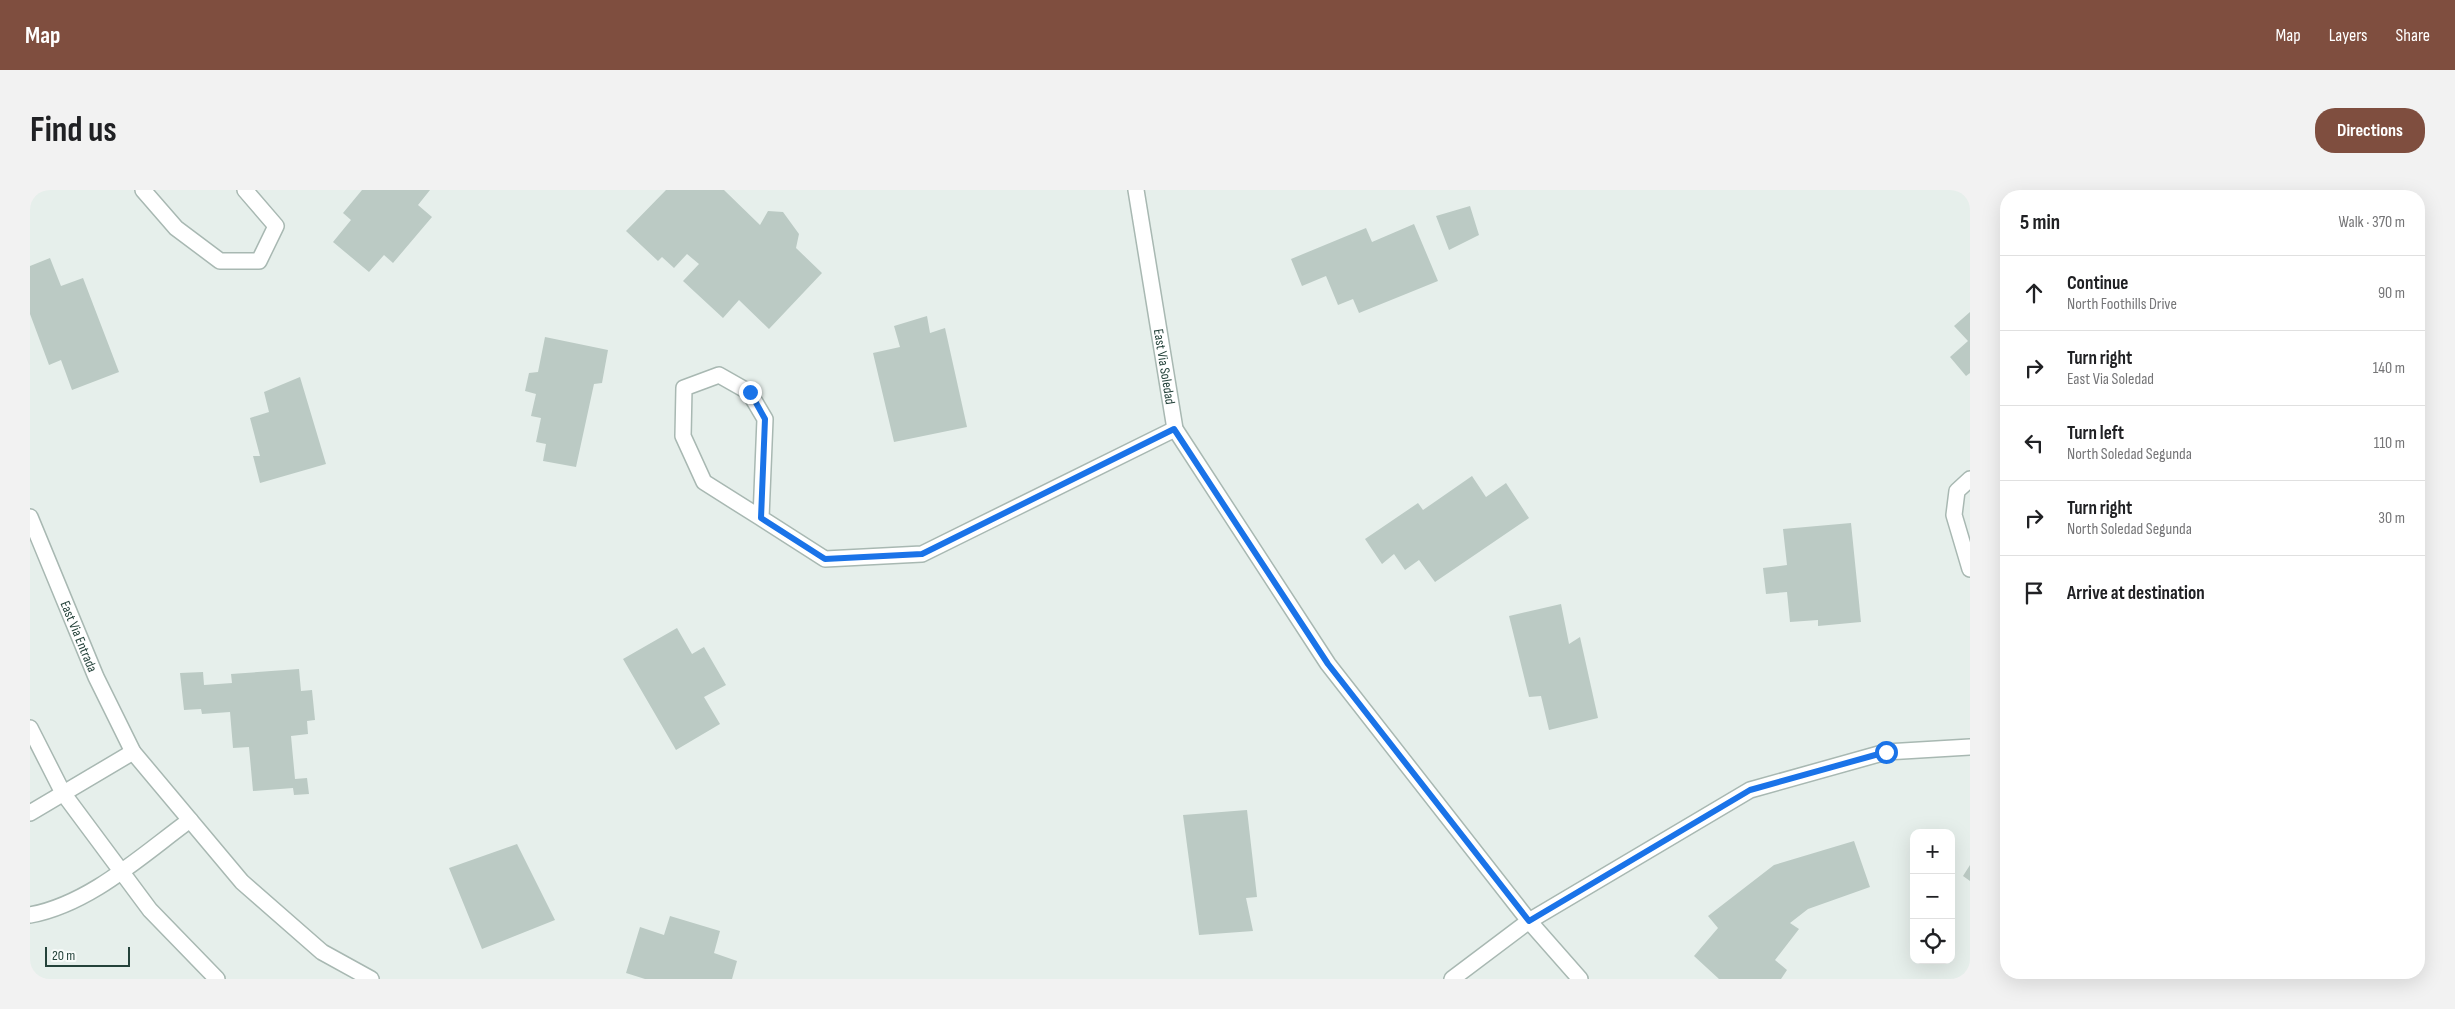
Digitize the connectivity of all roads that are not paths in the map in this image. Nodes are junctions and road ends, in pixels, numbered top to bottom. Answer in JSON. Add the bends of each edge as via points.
{"nodes":[{"id":1,"x":143,"y":190,"type":"edge"},
{"id":2,"x":245,"y":190,"type":"edge"},
{"id":3,"x":1136,"y":190,"type":"edge"},
{"id":4,"x":1174,"y":429,"type":"junction"},
{"id":5,"x":1970,"y":479,"type":"edge"},
{"id":6,"x":30,"y":517,"type":"edge"},
{"id":7,"x":761,"y":518,"type":"junction"},
{"id":8,"x":1970,"y":569,"type":"edge"},
{"id":9,"x":30,"y":728,"type":"edge"},
{"id":10,"x":1970,"y":747,"type":"edge"},
{"id":11,"x":133,"y":752,"type":"junction"},
{"id":12,"x":63,"y":793,"type":"junction"},
{"id":13,"x":30,"y":814,"type":"edge"},
{"id":14,"x":190,"y":820,"type":"junction"},
{"id":15,"x":121,"y":870,"type":"junction"},
{"id":16,"x":30,"y":915,"type":"edge"},
{"id":17,"x":1529,"y":921,"type":"junction"},
{"id":18,"x":217,"y":979,"type":"edge"},
{"id":19,"x":371,"y":979,"type":"edge"},
{"id":20,"x":1452,"y":979,"type":"edge"},
{"id":21,"x":1580,"y":979,"type":"edge"}],
"edges":[{"from":1,"to":2,"type":"street","via":[[176,228],[220,261],[259,261],[276,226]]},
{"from":3,"to":4,"type":"street","name":"East Via Soledad"},
{"from":4,"to":7,"type":"street","via":[[922,554],[825,559]]},
{"from":4,"to":17,"type":"street","name":"East Via Soledad","via":[[1328,664]]},
{"from":5,"to":8,"type":"street","via":[[1957,491],[1954,515]]},
{"from":6,"to":11,"type":"street","name":"East Via Entrada","via":[[96,677]]},
{"from":7,"to":7,"type":"street","via":[[765,419],[750,392],[719,375],[684,388],[683,436],[704,482]]},
{"from":9,"to":12,"type":"street"},
{"from":10,"to":17,"type":"street","via":[[1886,752],[1750,790]]},
{"from":11,"to":12,"type":"street"},
{"from":11,"to":14,"type":"street","name":"East Via Entrada"},
{"from":12,"to":13,"type":"street"},
{"from":12,"to":15,"type":"street"},
{"from":14,"to":15,"type":"street"},
{"from":14,"to":19,"type":"street","name":"East Via Entrada","via":[[250,888],[322,952]]},
{"from":15,"to":16,"type":"street","via":[[52,911]]},
{"from":15,"to":18,"type":"street","via":[[150,910]]},
{"from":17,"to":20,"type":"street"},
{"from":17,"to":21,"type":"street","name":"East Via Soledad"}]}
